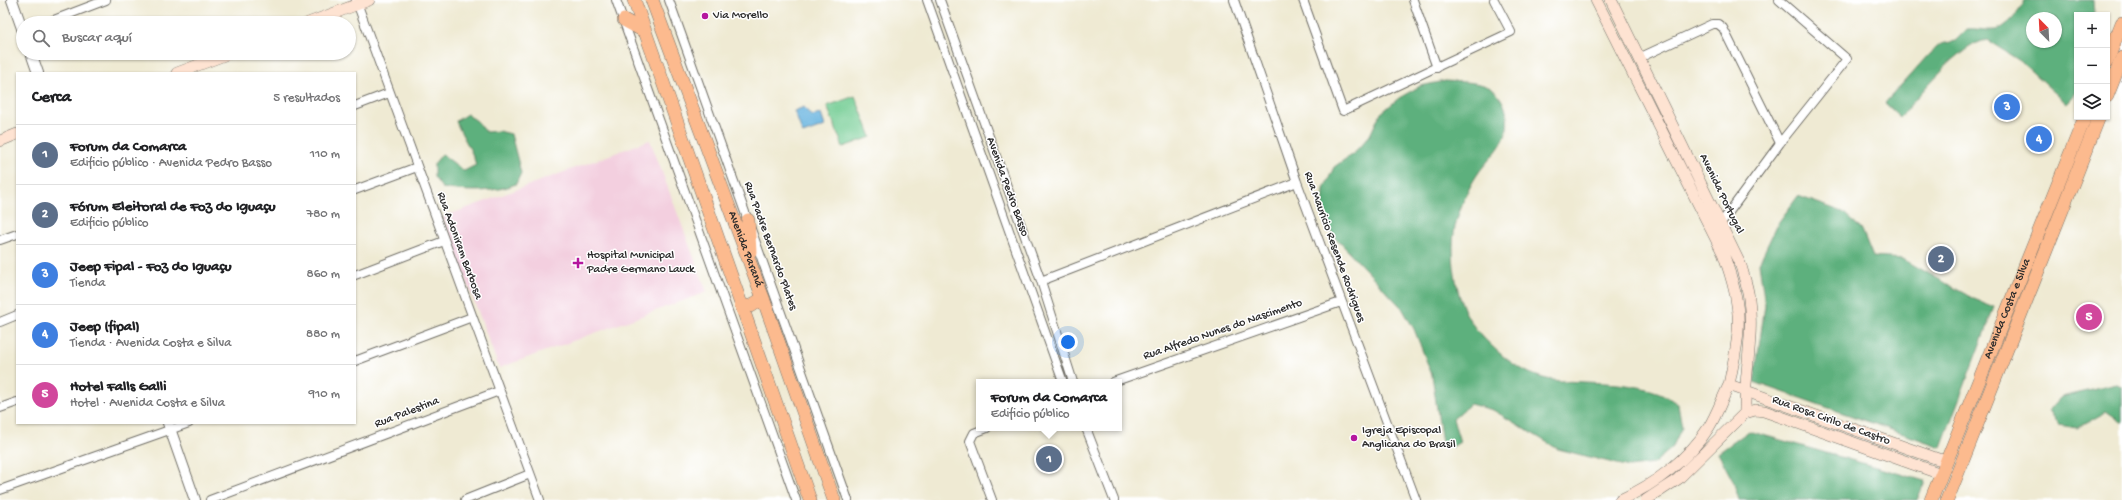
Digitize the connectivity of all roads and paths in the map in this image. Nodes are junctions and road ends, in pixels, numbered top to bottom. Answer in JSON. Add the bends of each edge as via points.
{"nodes":[{"id":1,"x":12,"y":0,"type":"edge"},
{"id":2,"x":106,"y":0,"type":"edge"},
{"id":3,"x":369,"y":0,"type":"edge"},
{"id":4,"x":616,"y":0,"type":"edge"},
{"id":5,"x":634,"y":0,"type":"edge"},
{"id":6,"x":652,"y":0,"type":"edge"},
{"id":7,"x":669,"y":0,"type":"edge"},
{"id":8,"x":926,"y":0,"type":"edge"},
{"id":9,"x":940,"y":0,"type":"edge"},
{"id":10,"x":1234,"y":0,"type":"edge"},
{"id":11,"x":1303,"y":0,"type":"edge"},
{"id":12,"x":1413,"y":0,"type":"edge"},
{"id":13,"x":1494,"y":0,"type":"edge"},
{"id":14,"x":1596,"y":0,"type":"edge"},
{"id":15,"x":1611,"y":0,"type":"edge"},
{"id":16,"x":1779,"y":0,"type":"edge"},
{"id":17,"x":357,"y":2,"type":"edge"},
{"id":18,"x":18,"y":16,"type":"edge"},
{"id":19,"x":64,"y":16,"type":"edge"},
{"id":20,"x":324,"y":16,"type":"edge"},
{"id":21,"x":624,"y":20,"type":"junction"},
{"id":22,"x":2122,"y":23,"type":"edge"},
{"id":23,"x":644,"y":30,"type":"junction"},
{"id":24,"x":2110,"y":53,"type":"edge"},
{"id":25,"x":1639,"y":58,"type":"junction"},
{"id":26,"x":2122,"y":58,"type":"edge"},
{"id":27,"x":33,"y":60,"type":"edge"},
{"id":28,"x":211,"y":60,"type":"edge"},
{"id":29,"x":1437,"y":68,"type":"junction"},
{"id":30,"x":38,"y":72,"type":"edge"},
{"id":31,"x":180,"y":72,"type":"edge"},
{"id":32,"x":2110,"y":88,"type":"edge"},
{"id":33,"x":390,"y":93,"type":"junction"},
{"id":34,"x":356,"y":106,"type":"edge"},
{"id":35,"x":2084,"y":120,"type":"edge"},
{"id":36,"x":2098,"y":120,"type":"edge"},
{"id":37,"x":16,"y":134,"type":"edge"},
{"id":38,"x":0,"y":141,"type":"edge"},
{"id":39,"x":1780,"y":143,"type":"junction"},
{"id":40,"x":417,"y":167,"type":"junction"},
{"id":41,"x":1297,"y":182,"type":"junction"},
{"id":42,"x":356,"y":190,"type":"edge"},
{"id":43,"x":748,"y":220,"type":"junction"},
{"id":44,"x":1721,"y":223,"type":"junction"},
{"id":45,"x":16,"y":234,"type":"edge"},
{"id":46,"x":0,"y":240,"type":"edge"},
{"id":47,"x":444,"y":241,"type":"junction"},
{"id":48,"x":753,"y":272,"type":"junction"},
{"id":49,"x":356,"y":275,"type":"edge"},
{"id":50,"x":1041,"y":281,"type":"junction"},
{"id":51,"x":763,"y":298,"type":"junction"},
{"id":52,"x":1341,"y":302,"type":"junction"},
{"id":53,"x":742,"y":306,"type":"junction"},
{"id":54,"x":16,"y":315,"type":"edge"},
{"id":55,"x":472,"y":317,"type":"junction"},
{"id":56,"x":0,"y":322,"type":"edge"},
{"id":57,"x":772,"y":324,"type":"junction"},
{"id":58,"x":750,"y":331,"type":"junction"},
{"id":59,"x":356,"y":361,"type":"edge"},
{"id":60,"x":1062,"y":379,"type":"edge"},
{"id":61,"x":1072,"y":379,"type":"edge"},
{"id":62,"x":1122,"y":379,"type":"edge"},
{"id":63,"x":1729,"y":386,"type":"junction"},
{"id":64,"x":1744,"y":390,"type":"junction"},
{"id":65,"x":499,"y":391,"type":"junction"},
{"id":66,"x":16,"y":402,"type":"edge"},
{"id":67,"x":0,"y":408,"type":"edge"},
{"id":68,"x":1745,"y":413,"type":"junction"},
{"id":69,"x":182,"y":424,"type":"edge"},
{"id":70,"x":169,"y":426,"type":"edge"},
{"id":71,"x":979,"y":431,"type":"edge"},
{"id":72,"x":1087,"y":431,"type":"edge"},
{"id":73,"x":1946,"y":460,"type":"junction"},
{"id":74,"x":1670,"y":470,"type":"junction"},
{"id":75,"x":530,"y":474,"type":"junction"},
{"id":76,"x":1941,"y":474,"type":"junction"},
{"id":77,"x":1678,"y":479,"type":"junction"},
{"id":78,"x":0,"y":490,"type":"edge"},
{"id":79,"x":195,"y":500,"type":"edge"},
{"id":80,"x":210,"y":500,"type":"edge"},
{"id":81,"x":465,"y":500,"type":"edge"},
{"id":82,"x":540,"y":500,"type":"edge"},
{"id":83,"x":796,"y":500,"type":"edge"},
{"id":84,"x":810,"y":500,"type":"edge"},
{"id":85,"x":834,"y":500,"type":"edge"},
{"id":86,"x":848,"y":500,"type":"edge"},
{"id":87,"x":992,"y":500,"type":"edge"},
{"id":88,"x":1114,"y":500,"type":"edge"},
{"id":89,"x":1416,"y":500,"type":"edge"},
{"id":90,"x":1620,"y":500,"type":"edge"},
{"id":91,"x":1646,"y":500,"type":"edge"},
{"id":92,"x":1931,"y":500,"type":"edge"},
{"id":93,"x":1947,"y":500,"type":"edge"}],
"edges":[{"from":1,"to":18,"type":"street"},
{"from":2,"to":19,"type":"street"},
{"from":3,"to":17,"type":"main road"},
{"from":4,"to":21,"type":"street"},
{"from":5,"to":23,"type":"main road","name":"Avenida Paraná"},
{"from":6,"to":48,"type":"main road","name":"Avenida Paraná"},
{"from":7,"to":43,"type":"street","name":"Rua Padre Bernardo Plates"},
{"from":8,"to":60,"type":"street","name":"Avenida Pedro Basso"},
{"from":9,"to":50,"type":"street","name":"Avenida Pedro Basso"},
{"from":10,"to":41,"type":"street","name":"Rua Mauricio Resende Rodrigues"},
{"from":11,"to":29,"type":"street","via":[[1343,111]]},
{"from":12,"to":29,"type":"street"},
{"from":13,"to":29,"type":"street","via":[[1511,32]]},
{"from":14,"to":63,"type":"main road","name":"Avenida Portugal","via":[[1724,253],[1738,309],[1738,332]]},
{"from":15,"to":25,"type":"main road","name":"Avenida Portugal"},
{"from":16,"to":39,"type":"street","via":[[1847,59]]},
{"from":17,"to":20,"type":"main road"},
{"from":17,"to":33,"type":"street","name":"Rua Adoniram Barbosa"},
{"from":21,"to":23,"type":"main road"},
{"from":21,"to":83,"type":"street"},
{"from":22,"to":24,"type":"main road"},
{"from":23,"to":53,"type":"main road","name":"Avenida Paraná"},
{"from":25,"to":39,"type":"street","via":[[1712,24],[1718,24],[1723,28]]},
{"from":25,"to":44,"type":"main road","name":"Avenida Portugal"},
{"from":26,"to":32,"type":"main road"},
{"from":27,"to":30,"type":"street"},
{"from":28,"to":31,"type":"main road"},
{"from":33,"to":34,"type":"street"},
{"from":33,"to":40,"type":"street","name":"Rua Adoniram Barbosa"},
{"from":35,"to":73,"type":"main road","name":"Avenida Costa e Silva"},
{"from":36,"to":93,"type":"main road","name":"Avenida Costa e Silva"},
{"from":37,"to":38,"type":"main road"},
{"from":39,"to":44,"type":"street"},
{"from":40,"to":42,"type":"street"},
{"from":40,"to":47,"type":"street","name":"Rua Adoniram Barbosa"},
{"from":41,"to":50,"type":"street"},
{"from":41,"to":52,"type":"street","name":"Rua Mauricio Resende Rodrigues"},
{"from":43,"to":48,"type":"main road"},
{"from":43,"to":86,"type":"street","name":"Rua Padre Bernardo Plates"},
{"from":44,"to":64,"type":"main road","name":"Avenida Portugal","via":[[1741,266],[1749,299],[1750,338]]},
{"from":45,"to":46,"type":"street"},
{"from":47,"to":49,"type":"street"},
{"from":47,"to":55,"type":"street","name":"Rua Adoniram Barbosa"},
{"from":48,"to":51,"type":"main road","name":"Avenida Paraná"},
{"from":50,"to":61,"type":"street","name":"Avenida Pedro Basso"},
{"from":51,"to":53,"type":"main road","via":[[750,306]]},
{"from":51,"to":57,"type":"main road","name":"Avenida Paraná"},
{"from":52,"to":62,"type":"street","name":"Rua Alfredo Nunes do Nascimento"},
{"from":52,"to":89,"type":"street","name":"Rua Mauricio Resende Rodrigues"},
{"from":53,"to":58,"type":"main road","name":"Avenida Paraná"},
{"from":54,"to":56,"type":"street"},
{"from":55,"to":59,"type":"street"},
{"from":55,"to":65,"type":"street","name":"Rua Adoniram Barbosa"},
{"from":57,"to":58,"type":"main road"},
{"from":57,"to":85,"type":"main road","name":"Avenida Paraná"},
{"from":58,"to":84,"type":"main road","name":"Avenida Paraná"},
{"from":63,"to":64,"type":"main road"},
{"from":63,"to":74,"type":"main road","name":"Avenida Portugal","via":[[1709,427]]},
{"from":64,"to":68,"type":"main road","name":"Avenida Portugal"},
{"from":64,"to":73,"type":"main road"},
{"from":65,"to":75,"type":"street","name":"Rua Adoniram Barbosa"},
{"from":65,"to":80,"type":"street","name":"Rua Palestina"},
{"from":66,"to":67,"type":"street"},
{"from":68,"to":76,"type":"main road","name":"Rua Rosa Cirilo de Castro","via":[[1764,411]]},
{"from":68,"to":77,"type":"main road"},
{"from":69,"to":70,"type":"street"},
{"from":70,"to":78,"type":"street"},
{"from":70,"to":79,"type":"street"},
{"from":71,"to":87,"type":"street","via":[[974,433],[970,441]]},
{"from":72,"to":88,"type":"street"},
{"from":73,"to":76,"type":"main road","name":"Avenida Costa e Silva"},
{"from":74,"to":77,"type":"main road"},
{"from":74,"to":90,"type":"main road","name":"Avenida Portugal"},
{"from":75,"to":81,"type":"street"},
{"from":75,"to":82,"type":"street","name":"Rua Adoniram Barbosa"},
{"from":76,"to":92,"type":"main road","name":"Avenida Costa e Silva"},
{"from":77,"to":91,"type":"main road"}]}
